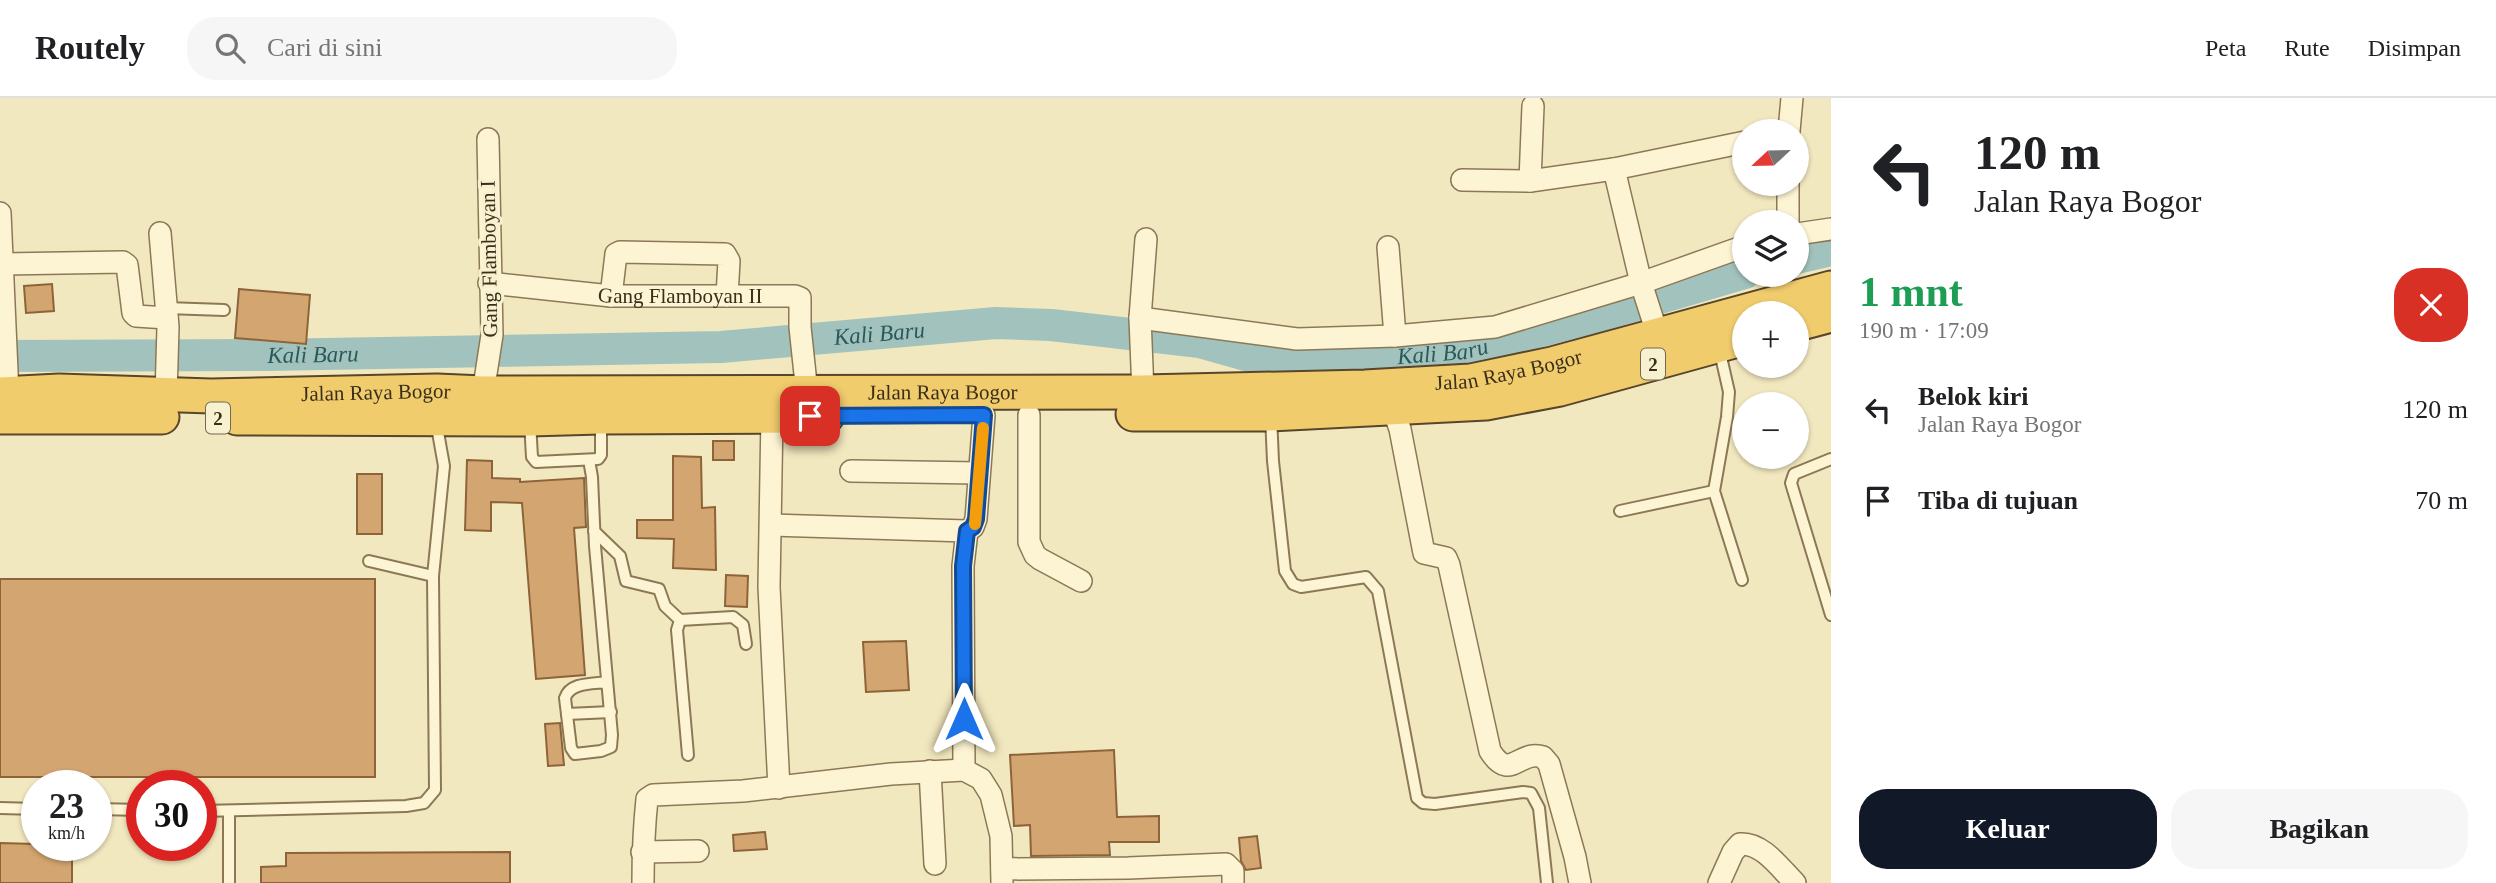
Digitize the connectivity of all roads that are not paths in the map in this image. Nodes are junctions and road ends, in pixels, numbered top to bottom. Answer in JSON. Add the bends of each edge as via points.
{"nodes":[{"id":1,"x":1792,"y":98,"type":"edge"},
{"id":2,"x":1533,"y":106,"type":"dead end"},
{"id":3,"x":1789,"y":119,"type":"edge"},
{"id":4,"x":488,"y":139,"type":"dead end"},
{"id":5,"x":1732,"y":145,"type":"edge"},
{"id":6,"x":1614,"y":169,"type":"junction"},
{"id":7,"x":1462,"y":180,"type":"dead end"},
{"id":8,"x":1530,"y":181,"type":"junction"},
{"id":9,"x":0,"y":213,"type":"edge"},
{"id":10,"x":1831,"y":229,"type":"edge"},
{"id":11,"x":1809,"y":232,"type":"edge"},
{"id":12,"x":160,"y":233,"type":"dead end"},
{"id":13,"x":1146,"y":239,"type":"dead end"},
{"id":14,"x":1388,"y":247,"type":"dead end"},
{"id":15,"x":1732,"y":251,"type":"edge"},
{"id":16,"x":3,"y":264,"type":"junction"},
{"id":17,"x":489,"y":283,"type":"junction"},
{"id":18,"x":1643,"y":285,"type":"junction"},
{"id":19,"x":1831,"y":288,"type":"edge"},
{"id":20,"x":611,"y":296,"type":"junction"},
{"id":21,"x":727,"y":296,"type":"junction"},
{"id":22,"x":224,"y":310,"type":"dead end"},
{"id":23,"x":1831,"y":315,"type":"edge"},
{"id":24,"x":167,"y":319,"type":"junction"},
{"id":25,"x":1809,"y":321,"type":"edge"},
{"id":26,"x":1140,"y":323,"type":"junction"},
{"id":27,"x":1655,"y":327,"type":"junction"},
{"id":28,"x":1395,"y":336,"type":"junction"},
{"id":29,"x":1732,"y":342,"type":"edge"},
{"id":30,"x":806,"y":382,"type":"junction"},
{"id":31,"x":167,"y":384,"type":"junction"},
{"id":32,"x":1142,"y":384,"type":"junction"},
{"id":33,"x":484,"y":386,"type":"junction"},
{"id":34,"x":4,"y":397,"type":"edge"},
{"id":35,"x":1268,"y":401,"type":"junction"},
{"id":36,"x":437,"y":404,"type":"junction"},
{"id":37,"x":601,"y":404,"type":"junction"},
{"id":38,"x":1393,"y":409,"type":"junction"},
{"id":39,"x":984,"y":415,"type":"junction"},
{"id":40,"x":1030,"y":415,"type":"junction"},
{"id":41,"x":772,"y":416,"type":"junction"},
{"id":42,"x":530,"y":419,"type":"junction"},
{"id":43,"x":1831,"y":458,"type":"edge"},
{"id":44,"x":589,"y":460,"type":"junction"},
{"id":45,"x":851,"y":471,"type":"dead end"},
{"id":46,"x":979,"y":472,"type":"junction"},
{"id":47,"x":1714,"y":491,"type":"junction"},
{"id":48,"x":1620,"y":511,"type":"dead end"},
{"id":49,"x":771,"y":525,"type":"junction"},
{"id":50,"x":594,"y":531,"type":"junction"},
{"id":51,"x":967,"y":531,"type":"junction"},
{"id":52,"x":369,"y":561,"type":"dead end"},
{"id":53,"x":433,"y":576,"type":"junction"},
{"id":54,"x":1742,"y":580,"type":"dead end"},
{"id":55,"x":1081,"y":581,"type":"dead end"},
{"id":56,"x":1831,"y":615,"type":"edge"},
{"id":57,"x":680,"y":620,"type":"junction"},
{"id":58,"x":746,"y":644,"type":"dead end"},
{"id":59,"x":607,"y":682,"type":"junction"},
{"id":60,"x":611,"y":712,"type":"junction"},
{"id":61,"x":567,"y":714,"type":"junction"},
{"id":62,"x":688,"y":755,"type":"dead end"},
{"id":63,"x":964,"y":770,"type":"junction"},
{"id":64,"x":930,"y":771,"type":"junction"},
{"id":65,"x":779,"y":788,"type":"junction"},
{"id":66,"x":0,"y":808,"type":"edge"},
{"id":67,"x":21,"y":808,"type":"edge"},
{"id":68,"x":217,"y":811,"type":"edge"},
{"id":69,"x":229,"y":811,"type":"junction"},
{"id":70,"x":698,"y":851,"type":"dead end"},
{"id":71,"x":642,"y":852,"type":"junction"},
{"id":72,"x":935,"y":864,"type":"dead end"},
{"id":73,"x":1002,"y":876,"type":"edge"},
{"id":74,"x":229,"y":883,"type":"edge"},
{"id":75,"x":643,"y":883,"type":"edge"},
{"id":76,"x":1233,"y":883,"type":"edge"},
{"id":77,"x":1547,"y":883,"type":"edge"},
{"id":78,"x":1580,"y":883,"type":"edge"},
{"id":79,"x":1719,"y":883,"type":"edge"},
{"id":80,"x":1795,"y":883,"type":"edge"}],
"edges":[{"from":1,"to":3,"type":"street"},
{"from":2,"to":8,"type":"street"},
{"from":4,"to":17,"type":"street","name":"Gang Flamboyan I"},
{"from":5,"to":6,"type":"street"},
{"from":6,"to":8,"type":"street"},
{"from":6,"to":18,"type":"street"},
{"from":7,"to":8,"type":"street"},
{"from":9,"to":16,"type":"street"},
{"from":10,"to":11,"type":"street"},
{"from":12,"to":24,"type":"street"},
{"from":13,"to":26,"type":"street"},
{"from":14,"to":28,"type":"street"},
{"from":15,"to":18,"type":"street"},
{"from":16,"to":24,"type":"street","via":[[123,262],[133,313]]},
{"from":16,"to":34,"type":"street"},
{"from":17,"to":20,"type":"street","name":"Gang Flamboyan II"},
{"from":17,"to":33,"type":"street","name":"Gang Flamboyan I","via":[[492,335]]},
{"from":18,"to":27,"type":"street"},
{"from":18,"to":28,"type":"street","via":[[1495,327]]},
{"from":19,"to":27,"type":"highway","name":"Jalan Raya Bogor","number":"2"},
{"from":20,"to":21,"type":"street","name":"Gang Flamboyan II"},
{"from":20,"to":21,"type":"street","via":[[616,254],[621,252],[724,254],[729,261]]},
{"from":21,"to":30,"type":"street","name":"Gang Flamboyan II","via":[[800,298]]},
{"from":22,"to":24,"type":"lane"},
{"from":23,"to":25,"type":"highway"},
{"from":24,"to":31,"type":"street"},
{"from":26,"to":28,"type":"street","via":[[1297,339]]},
{"from":26,"to":32,"type":"street"},
{"from":27,"to":35,"type":"highway","name":"Jalan Raya Bogor","number":"2","via":[[1509,374]]},
{"from":29,"to":38,"type":"highway","name":"Jalan Raya Bogor","number":"2","via":[[1486,404]]},
{"from":29,"to":47,"type":"lane","via":[[1727,417]]},
{"from":30,"to":32,"type":"highway","name":"Jalan Raya Bogor","number":"2"},
{"from":30,"to":37,"type":"highway","name":"Jalan Raya Bogor","number":"2"},
{"from":31,"to":34,"type":"highway","name":"Jalan Raya Bogor","number":"2"},
{"from":31,"to":36,"type":"highway","name":"Jalan Raya Bogor","number":"2"},
{"from":32,"to":35,"type":"highway","name":"Jalan Raya Bogor","number":"2"},
{"from":33,"to":36,"type":"highway","name":"Jalan Raya Bogor","number":"2"},
{"from":33,"to":37,"type":"highway","name":"Jalan Raya Bogor","number":"2"},
{"from":34,"to":36,"type":"highway","name":"Jalan Raya Bogor","number":"2"},
{"from":35,"to":38,"type":"highway","name":"Jalan Raya Bogor","number":"2"},
{"from":35,"to":40,"type":"highway","name":"Jalan Raya Bogor","number":"2"},
{"from":35,"to":77,"type":"lane","via":[[1286,571],[1293,584],[1301,587],[1366,577],[1378,591],[1417,798],[1435,804],[1531,793],[1539,808]]},
{"from":36,"to":42,"type":"highway","name":"Jalan Raya Bogor","number":"2"},
{"from":36,"to":53,"type":"lane","via":[[444,466]]},
{"from":37,"to":41,"type":"highway","name":"Jalan Raya Bogor","number":"2"},
{"from":37,"to":42,"type":"highway","name":"Jalan Raya Bogor","number":"2"},
{"from":37,"to":44,"type":"lane","via":[[601,455]]},
{"from":38,"to":78,"type":"street","via":[[1424,553],[1446,558],[1449,565],[1490,751],[1502,765],[1531,756],[1543,757],[1549,764]]},
{"from":39,"to":40,"type":"highway","name":"Jalan Raya Bogor","number":"2"},
{"from":39,"to":41,"type":"highway","name":"Jalan Raya Bogor","number":"2"},
{"from":39,"to":46,"type":"street"},
{"from":40,"to":55,"type":"street","via":[[1030,541],[1040,559]]},
{"from":41,"to":49,"type":"street"},
{"from":42,"to":44,"type":"lane","via":[[536,462]]},
{"from":43,"to":56,"type":"lane","via":[[1794,474],[1791,483]]},
{"from":44,"to":50,"type":"lane"},
{"from":45,"to":46,"type":"street"},
{"from":46,"to":51,"type":"street","via":[[976,519]]},
{"from":47,"to":48,"type":"lane"},
{"from":47,"to":54,"type":"lane"},
{"from":49,"to":51,"type":"street"},
{"from":49,"to":65,"type":"street","via":[[769,587]]},
{"from":50,"to":57,"type":"lane","via":[[620,556],[626,581],[659,589],[665,606]]},
{"from":50,"to":59,"type":"lane"},
{"from":51,"to":63,"type":"street","via":[[963,566]]},
{"from":52,"to":53,"type":"lane"},
{"from":53,"to":69,"type":"lane","via":[[435,790],[424,803]]},
{"from":57,"to":58,"type":"lane","via":[[733,617],[743,625]]},
{"from":57,"to":62,"type":"lane","via":[[677,630]]},
{"from":59,"to":60,"type":"lane"},
{"from":59,"to":61,"type":"lane","via":[[573,687],[565,698]]},
{"from":60,"to":61,"type":"lane"},
{"from":60,"to":61,"type":"lane","via":[[611,747],[581,754],[571,748]]},
{"from":63,"to":64,"type":"street"},
{"from":63,"to":73,"type":"street","via":[[981,779],[991,795]]},
{"from":64,"to":65,"type":"street"},
{"from":64,"to":72,"type":"street"},
{"from":65,"to":71,"type":"street","via":[[653,795],[647,799]]},
{"from":66,"to":67,"type":"lane"},
{"from":68,"to":69,"type":"lane"},
{"from":69,"to":74,"type":"lane"},
{"from":70,"to":71,"type":"street"},
{"from":71,"to":75,"type":"street"},
{"from":73,"to":76,"type":"street","via":[[1226,864],[1233,871]]},
{"from":79,"to":80,"type":"street","via":[[1733,852],[1748,843]]}]}
